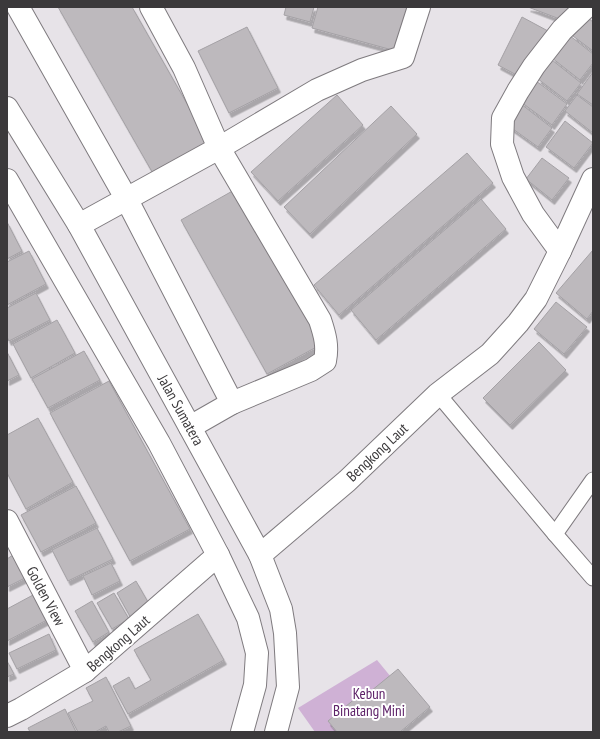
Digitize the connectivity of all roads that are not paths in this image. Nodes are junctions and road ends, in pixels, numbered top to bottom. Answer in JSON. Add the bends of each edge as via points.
{"nodes":[{"id":1,"x":18,"y":7,"type":"edge"},
{"id":2,"x":151,"y":7,"type":"edge"},
{"id":3,"x":420,"y":7,"type":"edge"},
{"id":4,"x":586,"y":7,"type":"edge"},
{"id":5,"x":7,"y":108,"type":"edge"},
{"id":6,"x":219,"y":148,"type":"junction"},
{"id":7,"x":593,"y":179,"type":"edge"},
{"id":8,"x":7,"y":182,"type":"edge"},
{"id":9,"x":126,"y":198,"type":"junction"},
{"id":10,"x":79,"y":225,"type":"junction"},
{"id":11,"x":560,"y":251,"type":"junction"},
{"id":12,"x":438,"y":394,"type":"junction"},
{"id":13,"x":232,"y":403,"type":"junction"},
{"id":14,"x":190,"y":427,"type":"junction"},
{"id":15,"x":593,"y":480,"type":"edge"},
{"id":16,"x":7,"y":521,"type":"edge"},
{"id":17,"x":555,"y":534,"type":"junction"},
{"id":18,"x":218,"y":555,"type":"junction"},
{"id":19,"x":260,"y":555,"type":"junction"},
{"id":20,"x":593,"y":578,"type":"edge"},
{"id":21,"x":85,"y":671,"type":"junction"},
{"id":22,"x":7,"y":716,"type":"edge"},
{"id":23,"x":242,"y":732,"type":"edge"},
{"id":24,"x":276,"y":732,"type":"edge"}],
"edges":[{"from":1,"to":9,"type":"street"},
{"from":2,"to":6,"type":"street","via":[[184,68]]},
{"from":3,"to":6,"type":"street","via":[[403,57],[362,70],[316,90]]},
{"from":4,"to":11,"type":"street","via":[[562,30],[534,66],[503,118],[502,144],[514,177],[533,214]]},
{"from":5,"to":10,"type":"street","name":"Jalan Sumatera"},
{"from":6,"to":9,"type":"street"},
{"from":6,"to":13,"type":"street","via":[[320,320],[327,350],[325,361],[311,370]]},
{"from":7,"to":11,"type":"street","name":"Bengkong Laut"},
{"from":8,"to":18,"type":"street","via":[[159,443]]},
{"from":9,"to":10,"type":"street"},
{"from":9,"to":13,"type":"street"},
{"from":10,"to":14,"type":"street","name":"Jalan Sumatera"},
{"from":11,"to":12,"type":"street","name":"Bengkong Laut","via":[[536,299],[518,323],[490,354]]},
{"from":12,"to":17,"type":"lane"},
{"from":12,"to":19,"type":"street","name":"Bengkong Laut","via":[[347,481]]},
{"from":13,"to":14,"type":"street"},
{"from":14,"to":19,"type":"street","name":"Jalan Sumatera"},
{"from":15,"to":17,"type":"lane"},
{"from":16,"to":21,"type":"street","name":"Golden View"},
{"from":17,"to":20,"type":"lane"},
{"from":18,"to":21,"type":"street","name":"Bengkong Laut"},
{"from":18,"to":23,"type":"street","via":[[248,618],[257,653],[255,685]]},
{"from":19,"to":24,"type":"street","name":"Jalan Sumatera","via":[[280,609],[285,633],[288,687]]},
{"from":21,"to":22,"type":"street","name":"Bengkong Laut"}]}
